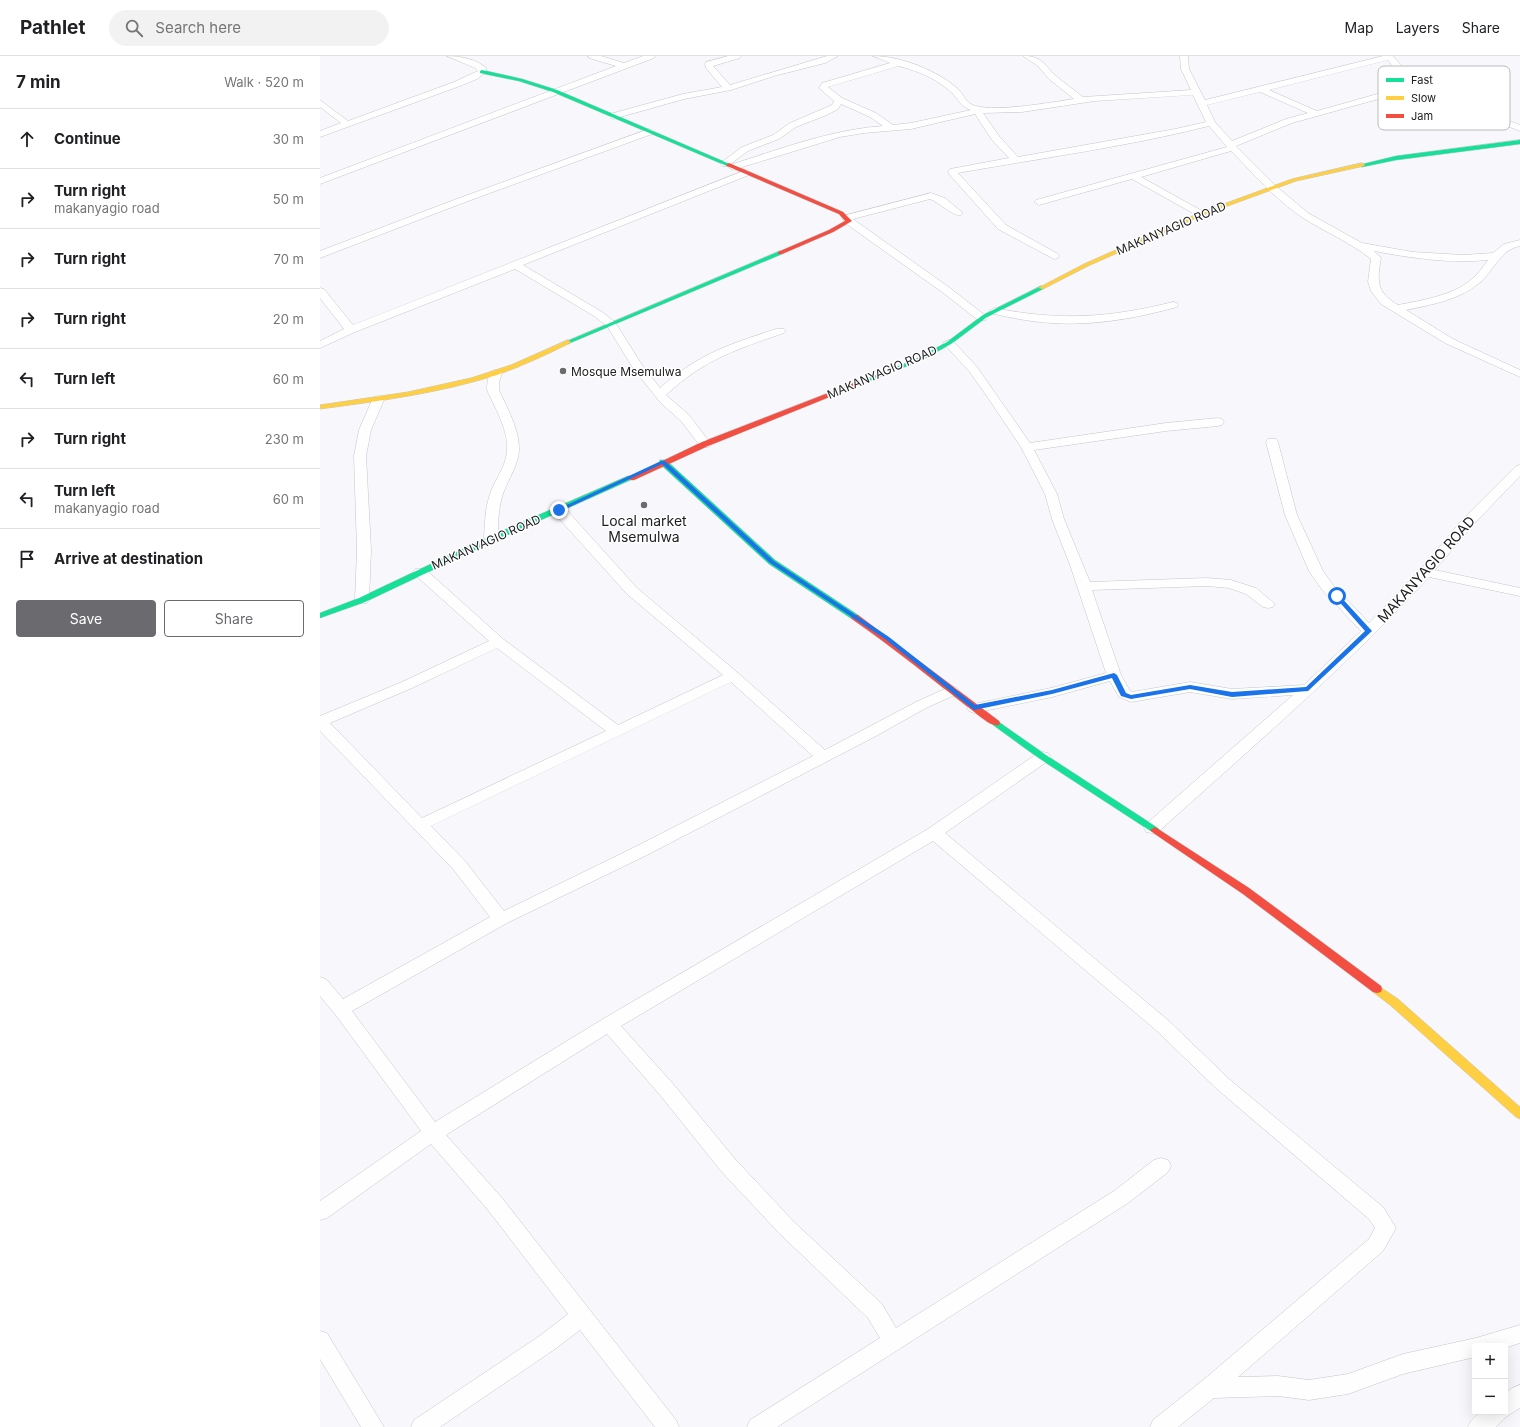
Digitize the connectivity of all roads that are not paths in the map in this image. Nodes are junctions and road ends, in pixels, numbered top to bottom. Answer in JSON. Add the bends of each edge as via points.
{"nodes":[{"id":1,"x":451,"y":56,"type":"edge"},
{"id":2,"x":592,"y":56,"type":"edge"},
{"id":3,"x":651,"y":56,"type":"edge"},
{"id":4,"x":737,"y":56,"type":"edge"},
{"id":5,"x":834,"y":56,"type":"edge"},
{"id":6,"x":877,"y":56,"type":"edge"},
{"id":7,"x":1027,"y":56,"type":"edge"},
{"id":8,"x":1184,"y":56,"type":"edge"},
{"id":9,"x":1389,"y":56,"type":"edge"},
{"id":10,"x":899,"y":63,"type":"junction"},
{"id":11,"x":624,"y":66,"type":"junction"},
{"id":12,"x":1397,"y":66,"type":"edge"},
{"id":13,"x":482,"y":72,"type":"junction"},
{"id":14,"x":728,"y":88,"type":"junction"},
{"id":15,"x":1261,"y":89,"type":"junction"},
{"id":16,"x":555,"y":91,"type":"junction"},
{"id":17,"x":1196,"y":92,"type":"junction"},
{"id":18,"x":1378,"y":96,"type":"edge"},
{"id":19,"x":839,"y":100,"type":"junction"},
{"id":20,"x":1081,"y":100,"type":"junction"},
{"id":21,"x":320,"y":103,"type":"edge"},
{"id":22,"x":1201,"y":104,"type":"junction"},
{"id":23,"x":980,"y":111,"type":"junction"},
{"id":24,"x":1317,"y":114,"type":"junction"},
{"id":25,"x":613,"y":116,"type":"junction"},
{"id":26,"x":1211,"y":123,"type":"junction"},
{"id":27,"x":347,"y":124,"type":"junction"},
{"id":28,"x":1510,"y":124,"type":"edge"},
{"id":29,"x":892,"y":128,"type":"junction"},
{"id":30,"x":1520,"y":128,"type":"edge"},
{"id":31,"x":649,"y":132,"type":"junction"},
{"id":32,"x":320,"y":134,"type":"edge"},
{"id":33,"x":1520,"y":142,"type":"edge"},
{"id":34,"x":1232,"y":147,"type":"junction"},
{"id":35,"x":1017,"y":161,"type":"junction"},
{"id":36,"x":729,"y":166,"type":"junction"},
{"id":37,"x":746,"y":173,"type":"junction"},
{"id":38,"x":1132,"y":176,"type":"junction"},
{"id":39,"x":320,"y":181,"type":"edge"},
{"id":40,"x":1273,"y":188,"type":"junction"},
{"id":41,"x":1039,"y":202,"type":"dead end"},
{"id":42,"x":958,"y":213,"type":"dead end"},
{"id":43,"x":1201,"y":214,"type":"junction"},
{"id":44,"x":848,"y":220,"type":"junction"},
{"id":45,"x":1520,"y":243,"type":"edge"},
{"id":46,"x":1357,"y":244,"type":"junction"},
{"id":47,"x":320,"y":255,"type":"edge"},
{"id":48,"x":1054,"y":256,"type":"dead end"},
{"id":49,"x":1497,"y":256,"type":"junction"},
{"id":50,"x":516,"y":265,"type":"junction"},
{"id":51,"x":320,"y":291,"type":"edge"},
{"id":52,"x":1173,"y":305,"type":"dead end"},
{"id":53,"x":1397,"y":309,"type":"junction"},
{"id":54,"x":994,"y":311,"type":"junction"},
{"id":55,"x":982,"y":318,"type":"junction"},
{"id":56,"x":611,"y":324,"type":"junction"},
{"id":57,"x":351,"y":330,"type":"junction"},
{"id":58,"x":780,"y":331,"type":"dead end"},
{"id":59,"x":949,"y":343,"type":"junction"},
{"id":60,"x":320,"y":345,"type":"edge"},
{"id":61,"x":496,"y":373,"type":"junction"},
{"id":62,"x":1520,"y":374,"type":"edge"},
{"id":63,"x":660,"y":394,"type":"junction"},
{"id":64,"x":378,"y":400,"type":"junction"},
{"id":65,"x":320,"y":407,"type":"edge"},
{"id":66,"x":1218,"y":422,"type":"dead end"},
{"id":67,"x":1272,"y":442,"type":"dead end"},
{"id":68,"x":705,"y":444,"type":"junction"},
{"id":69,"x":1027,"y":447,"type":"junction"},
{"id":70,"x":663,"y":462,"type":"junction"},
{"id":71,"x":1520,"y":469,"type":"edge"},
{"id":72,"x":559,"y":510,"type":"junction"},
{"id":73,"x":491,"y":539,"type":"junction"},
{"id":74,"x":420,"y":572,"type":"junction"},
{"id":75,"x":1426,"y":572,"type":"junction"},
{"id":76,"x":1084,"y":586,"type":"junction"},
{"id":77,"x":1520,"y":592,"type":"edge"},
{"id":78,"x":362,"y":600,"type":"junction"},
{"id":79,"x":1268,"y":604,"type":"dead end"},
{"id":80,"x":320,"y":616,"type":"edge"},
{"id":81,"x":1369,"y":631,"type":"junction"},
{"id":82,"x":498,"y":642,"type":"junction"},
{"id":83,"x":1114,"y":675,"type":"junction"},
{"id":84,"x":734,"y":676,"type":"junction"},
{"id":85,"x":1308,"y":689,"type":"junction"},
{"id":86,"x":952,"y":690,"type":"junction"},
{"id":87,"x":974,"y":708,"type":"junction"},
{"id":88,"x":320,"y":722,"type":"edge"},
{"id":89,"x":617,"y":732,"type":"junction"},
{"id":90,"x":823,"y":757,"type":"junction"},
{"id":91,"x":1043,"y":757,"type":"junction"},
{"id":92,"x":420,"y":825,"type":"junction"},
{"id":93,"x":1152,"y":828,"type":"junction"},
{"id":94,"x":934,"y":833,"type":"junction"},
{"id":95,"x":501,"y":918,"type":"junction"},
{"id":96,"x":320,"y":984,"type":"edge"},
{"id":97,"x":341,"y":1009,"type":"junction"},
{"id":98,"x":609,"y":1024,"type":"junction"},
{"id":99,"x":1520,"y":1114,"type":"edge"},
{"id":100,"x":433,"y":1133,"type":"junction"},
{"id":101,"x":1161,"y":1166,"type":"dead end"},
{"id":102,"x":320,"y":1212,"type":"edge"},
{"id":103,"x":582,"y":1316,"type":"junction"},
{"id":104,"x":1520,"y":1334,"type":"edge"},
{"id":105,"x":320,"y":1340,"type":"edge"},
{"id":106,"x":893,"y":1342,"type":"junction"},
{"id":107,"x":1490,"y":1343,"type":"edge"},
{"id":108,"x":1472,"y":1348,"type":"edge"},
{"id":109,"x":1210,"y":1388,"type":"junction"},
{"id":110,"x":1520,"y":1395,"type":"edge"},
{"id":111,"x":1508,"y":1405,"type":"edge"},
{"id":112,"x":1494,"y":1415,"type":"edge"},
{"id":113,"x":373,"y":1427,"type":"edge"},
{"id":114,"x":422,"y":1427,"type":"edge"},
{"id":115,"x":668,"y":1427,"type":"edge"},
{"id":116,"x":758,"y":1427,"type":"edge"},
{"id":117,"x":1161,"y":1427,"type":"edge"},
{"id":118,"x":1479,"y":1427,"type":"edge"}],
"edges":[{"from":1,"to":13,"type":"street","via":[[482,68]]},
{"from":2,"to":11,"type":"street"},
{"from":3,"to":11,"type":"street"},
{"from":4,"to":14,"type":"street","via":[[709,64]]},
{"from":5,"to":14,"type":"street"},
{"from":6,"to":10,"type":"street"},
{"from":7,"to":20,"type":"street","via":[[1041,64],[1052,77]]},
{"from":8,"to":17,"type":"street","via":[[1185,69]]},
{"from":9,"to":12,"type":"street"},
{"from":9,"to":15,"type":"street"},
{"from":10,"to":19,"type":"street","via":[[823,86]]},
{"from":10,"to":23,"type":"street","via":[[928,72],[956,92],[967,106]]},
{"from":11,"to":16,"type":"street"},
{"from":13,"to":16,"type":"street"},
{"from":13,"to":27,"type":"street","via":[[457,84]]},
{"from":14,"to":25,"type":"street"},
{"from":15,"to":22,"type":"street"},
{"from":15,"to":24,"type":"street"},
{"from":16,"to":25,"type":"street"},
{"from":16,"to":39,"type":"street"},
{"from":17,"to":20,"type":"street"},
{"from":17,"to":22,"type":"street"},
{"from":18,"to":24,"type":"street"},
{"from":19,"to":29,"type":"street","via":[[872,115]]},
{"from":19,"to":36,"type":"street","via":[[835,107],[824,113],[745,149]]},
{"from":20,"to":23,"type":"street","via":[[1022,109]]},
{"from":21,"to":27,"type":"street"},
{"from":22,"to":26,"type":"street"},
{"from":23,"to":29,"type":"street"},
{"from":23,"to":35,"type":"street","via":[[996,138]]},
{"from":24,"to":34,"type":"street","via":[[1271,128]]},
{"from":25,"to":31,"type":"street"},
{"from":26,"to":34,"type":"street"},
{"from":26,"to":35,"type":"street"},
{"from":27,"to":32,"type":"street"},
{"from":28,"to":30,"type":"street"},
{"from":29,"to":36,"type":"street","via":[[864,130],[833,137]]},
{"from":31,"to":36,"type":"street"},
{"from":31,"to":47,"type":"street"},
{"from":33,"to":40,"type":"street","name":"MAKANYAGIO ROAD","via":[[1396,158],[1294,180]]},
{"from":34,"to":38,"type":"street"},
{"from":34,"to":40,"type":"street"},
{"from":35,"to":48,"type":"street","via":[[964,168],[953,172],[1002,228]]},
{"from":36,"to":37,"type":"street"},
{"from":37,"to":44,"type":"street","via":[[835,211]]},
{"from":37,"to":50,"type":"street"},
{"from":38,"to":41,"type":"street"},
{"from":38,"to":43,"type":"street"},
{"from":40,"to":43,"type":"street","name":"MAKANYAGIO ROAD"},
{"from":40,"to":46,"type":"street","via":[[1305,215]]},
{"from":42,"to":44,"type":"street","via":[[942,200],[931,196]]},
{"from":43,"to":54,"type":"street","name":"MAKANYAGIO ROAD","via":[[1086,265]]},
{"from":44,"to":55,"type":"street"},
{"from":44,"to":56,"type":"street","via":[[831,231]]},
{"from":45,"to":49,"type":"street","via":[[1508,246]]},
{"from":46,"to":49,"type":"street","via":[[1401,253],[1457,259]]},
{"from":46,"to":53,"type":"street","via":[[1376,258],[1372,284],[1385,302]]},
{"from":49,"to":53,"type":"street","via":[[1468,287]]},
{"from":50,"to":56,"type":"street"},
{"from":50,"to":57,"type":"street"},
{"from":51,"to":57,"type":"street"},
{"from":52,"to":54,"type":"street","via":[[1150,312],[1078,320],[1028,318]]},
{"from":53,"to":62,"type":"street","via":[[1449,341]]},
{"from":54,"to":55,"type":"street","name":"MAKANYAGIO ROAD"},
{"from":55,"to":59,"type":"street","name":"MAKANYAGIO ROAD"},
{"from":56,"to":61,"type":"street"},
{"from":56,"to":63,"type":"street","via":[[637,366]]},
{"from":57,"to":60,"type":"street"},
{"from":58,"to":63,"type":"street","via":[[713,356],[682,375]]},
{"from":59,"to":68,"type":"street","name":"MAKANYAGIO ROAD","via":[[918,360]]},
{"from":59,"to":69,"type":"street","via":[[973,369]]},
{"from":61,"to":64,"type":"street","via":[[456,386]]},
{"from":61,"to":73,"type":"street","via":[[493,390],[511,434],[513,451],[492,507]]},
{"from":63,"to":68,"type":"street","via":[[685,418]]},
{"from":64,"to":65,"type":"street"},
{"from":64,"to":78,"type":"street","via":[[365,430],[360,456],[364,550]]},
{"from":66,"to":69,"type":"street"},
{"from":67,"to":81,"type":"street","via":[[1291,516],[1316,571],[1328,588]]},
{"from":68,"to":70,"type":"street","name":"MAKANYAGIO ROAD"},
{"from":69,"to":76,"type":"street","via":[[1050,494]]},
{"from":70,"to":72,"type":"street","name":"MAKANYAGIO ROAD"},
{"from":70,"to":86,"type":"street","via":[[772,562],[887,638]]},
{"from":71,"to":75,"type":"street","name":"MAKANYAGIO ROAD","via":[[1462,528]]},
{"from":72,"to":73,"type":"street","name":"MAKANYAGIO ROAD"},
{"from":72,"to":84,"type":"street","via":[[632,591]]},
{"from":73,"to":74,"type":"street","name":"MAKANYAGIO ROAD"},
{"from":74,"to":78,"type":"street","name":"MAKANYAGIO ROAD"},
{"from":74,"to":82,"type":"street"},
{"from":75,"to":77,"type":"street"},
{"from":75,"to":81,"type":"street","name":"MAKANYAGIO ROAD"},
{"from":76,"to":79,"type":"street","via":[[1208,582],[1240,586]]},
{"from":76,"to":83,"type":"street"},
{"from":78,"to":80,"type":"street","name":"MAKANYAGIO ROAD"},
{"from":81,"to":85,"type":"street","name":"MAKANYAGIO ROAD"},
{"from":82,"to":88,"type":"street"},
{"from":82,"to":89,"type":"street"},
{"from":83,"to":85,"type":"street","via":[[1124,694],[1131,697],[1190,687],[1232,694]]},
{"from":83,"to":87,"type":"street","via":[[1052,692]]},
{"from":84,"to":89,"type":"street"},
{"from":84,"to":90,"type":"street"},
{"from":85,"to":93,"type":"street","name":"MAKANYAGIO ROAD"},
{"from":86,"to":87,"type":"street"},
{"from":86,"to":90,"type":"street"},
{"from":87,"to":91,"type":"street"},
{"from":88,"to":92,"type":"street"},
{"from":89,"to":92,"type":"street"},
{"from":90,"to":95,"type":"street","via":[[641,851]]},
{"from":91,"to":93,"type":"street"},
{"from":91,"to":94,"type":"street"},
{"from":92,"to":95,"type":"street","via":[[459,865]]},
{"from":93,"to":99,"type":"street","via":[[1246,891],[1394,1002]]},
{"from":94,"to":98,"type":"street"},
{"from":94,"to":109,"type":"street","via":[[1163,1026],[1222,1084],[1376,1213],[1386,1228],[1376,1245]]},
{"from":95,"to":97,"type":"street"},
{"from":96,"to":97,"type":"street"},
{"from":97,"to":100,"type":"street"},
{"from":98,"to":100,"type":"street"},
{"from":98,"to":106,"type":"street","via":[[667,1090],[728,1166],[786,1227],[875,1311]]},
{"from":100,"to":102,"type":"street"},
{"from":100,"to":103,"type":"street","via":[[495,1204]]},
{"from":101,"to":106,"type":"street","via":[[1121,1197]]},
{"from":103,"to":114,"type":"street"},
{"from":103,"to":115,"type":"street"},
{"from":104,"to":107,"type":"street"},
{"from":105,"to":113,"type":"street"},
{"from":106,"to":116,"type":"street"},
{"from":108,"to":109,"type":"street","via":[[1403,1364],[1348,1384],[1309,1390],[1278,1386]]},
{"from":109,"to":117,"type":"street"},
{"from":110,"to":111,"type":"street"},
{"from":112,"to":118,"type":"street"}]}
